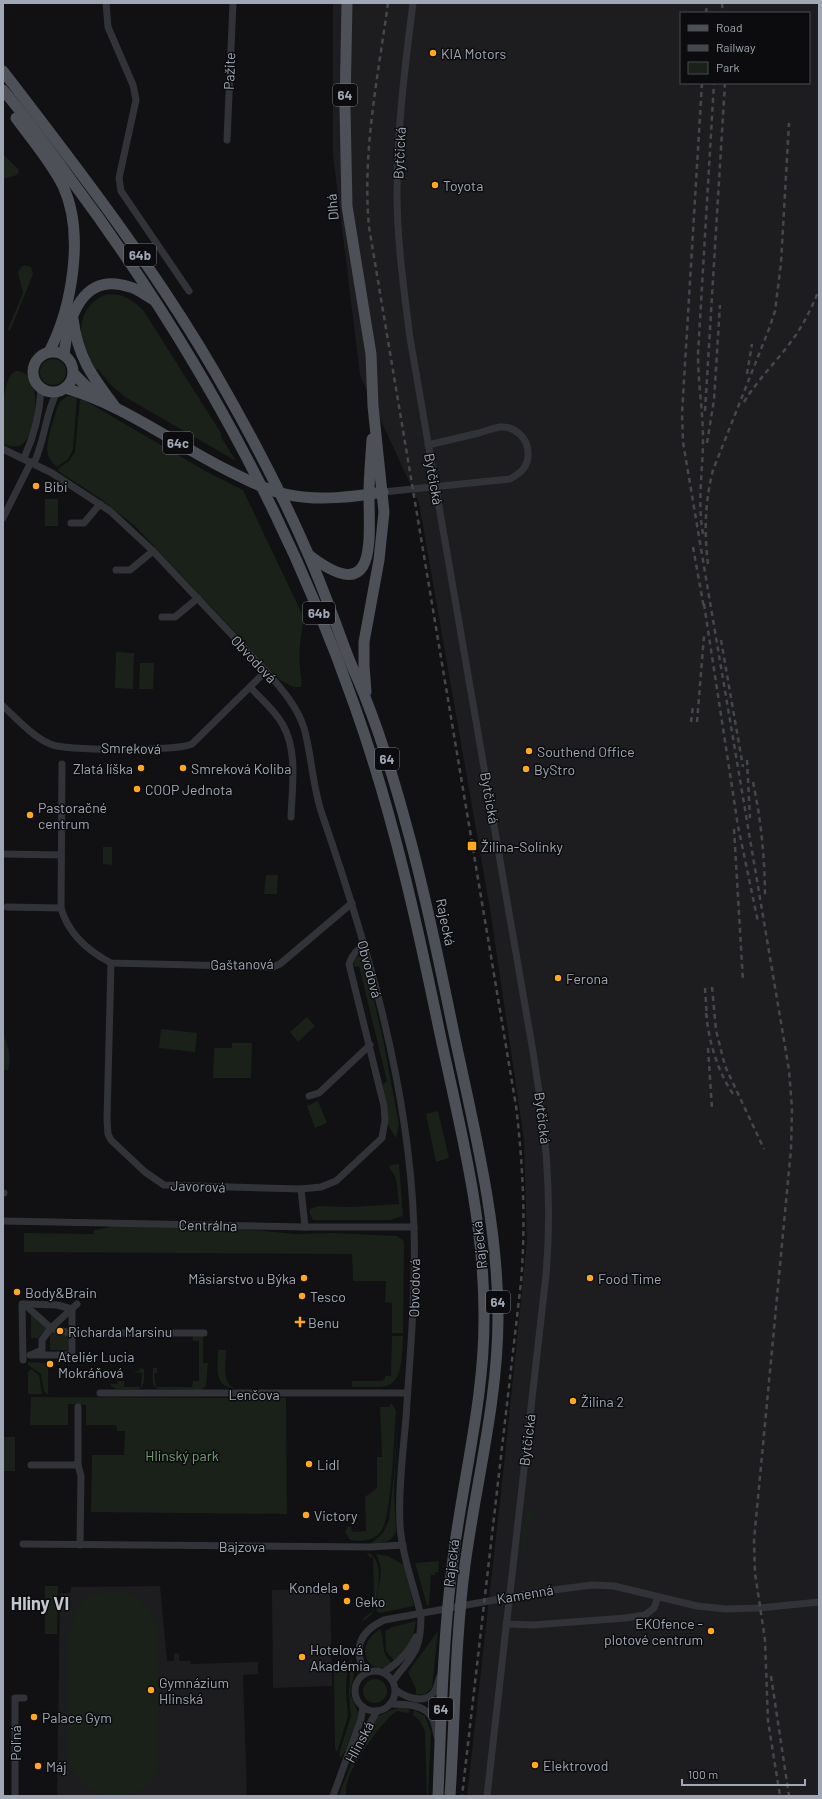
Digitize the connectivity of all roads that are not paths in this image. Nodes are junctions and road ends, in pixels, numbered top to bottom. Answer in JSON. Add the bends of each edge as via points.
{"nodes":[{"id":1,"x":106,"y":3,"type":"edge"},
{"id":2,"x":232,"y":3,"type":"edge"},
{"id":3,"x":347,"y":3,"type":"edge"},
{"id":4,"x":413,"y":3,"type":"edge"},
{"id":5,"x":3,"y":71,"type":"edge"},
{"id":6,"x":3,"y":90,"type":"edge"},
{"id":7,"x":3,"y":97,"type":"edge"},
{"id":8,"x":227,"y":140,"type":"dead end"},
{"id":9,"x":189,"y":291,"type":"dead end"},
{"id":10,"x":155,"y":301,"type":"junction"},
{"id":11,"x":72,"y":316,"type":"junction"},
{"id":12,"x":49,"y":352,"type":"junction"},
{"id":13,"x":64,"y":354,"type":"junction"},
{"id":14,"x":73,"y":373,"type":"junction"},
{"id":15,"x":41,"y":389,"type":"junction"},
{"id":16,"x":61,"y":390,"type":"junction"},
{"id":17,"x":373,"y":406,"type":"junction"},
{"id":18,"x":117,"y":408,"type":"junction"},
{"id":19,"x":428,"y":445,"type":"junction"},
{"id":20,"x":3,"y":449,"type":"edge"},
{"id":21,"x":30,"y":461,"type":"junction"},
{"id":22,"x":383,"y":492,"type":"junction"},
{"id":23,"x":369,"y":494,"type":"junction"},
{"id":24,"x":100,"y":504,"type":"junction"},
{"id":25,"x":3,"y":518,"type":"edge"},
{"id":26,"x":71,"y":522,"type":"dead end"},
{"id":27,"x":153,"y":551,"type":"junction"},
{"id":28,"x":309,"y":555,"type":"junction"},
{"id":29,"x":116,"y":570,"type":"dead end"},
{"id":30,"x":198,"y":598,"type":"junction"},
{"id":31,"x":162,"y":617,"type":"dead end"},
{"id":32,"x":266,"y":671,"type":"junction"},
{"id":33,"x":250,"y":687,"type":"junction"},
{"id":34,"x":368,"y":702,"type":"junction"},
{"id":35,"x":355,"y":705,"type":"joint"},
{"id":36,"x":3,"y":706,"type":"edge"},
{"id":37,"x":62,"y":764,"type":"dead end"},
{"id":38,"x":291,"y":817,"type":"dead end"},
{"id":39,"x":3,"y":854,"type":"edge"},
{"id":40,"x":61,"y":855,"type":"junction"},
{"id":41,"x":352,"y":903,"type":"junction"},
{"id":42,"x":7,"y":907,"type":"dead end"},
{"id":43,"x":61,"y":908,"type":"junction"},
{"id":44,"x":365,"y":946,"type":"junction"},
{"id":45,"x":111,"y":963,"type":"junction"},
{"id":46,"x":370,"y":1045,"type":"junction"},
{"id":47,"x":309,"y":1096,"type":"dead end"},
{"id":48,"x":301,"y":1189,"type":"junction"},
{"id":49,"x":3,"y":1221,"type":"edge"},
{"id":50,"x":305,"y":1227,"type":"junction"},
{"id":51,"x":414,"y":1227,"type":"junction"},
{"id":52,"x":24,"y":1304,"type":"junction"},
{"id":53,"x":74,"y":1306,"type":"junction"},
{"id":54,"x":51,"y":1328,"type":"junction"},
{"id":55,"x":72,"y":1333,"type":"junction"},
{"id":56,"x":204,"y":1333,"type":"dead end"},
{"id":57,"x":30,"y":1355,"type":"junction"},
{"id":58,"x":100,"y":1393,"type":"dead end"},
{"id":59,"x":407,"y":1394,"type":"junction"},
{"id":60,"x":78,"y":1407,"type":"dead end"},
{"id":61,"x":31,"y":1465,"type":"dead end"},
{"id":62,"x":78,"y":1465,"type":"junction"},
{"id":63,"x":23,"y":1544,"type":"dead end"},
{"id":64,"x":80,"y":1544,"type":"junction"},
{"id":65,"x":403,"y":1545,"type":"junction"},
{"id":66,"x":658,"y":1596,"type":"junction"},
{"id":67,"x":819,"y":1602,"type":"edge"},
{"id":68,"x":506,"y":1624,"type":"junction"},
{"id":69,"x":421,"y":1628,"type":"junction"},
{"id":70,"x":443,"y":1669,"type":"junction"},
{"id":71,"x":384,"y":1672,"type":"junction"},
{"id":72,"x":365,"y":1673,"type":"junction"},
{"id":73,"x":393,"y":1681,"type":"junction"},
{"id":74,"x":396,"y":1690,"type":"junction"},
{"id":75,"x":24,"y":1698,"type":"dead end"},
{"id":76,"x":390,"y":1704,"type":"junction"},
{"id":77,"x":363,"y":1707,"type":"junction"},
{"id":78,"x":377,"y":1711,"type":"junction"},
{"id":79,"x":440,"y":1750,"type":"junction"},
{"id":80,"x":342,"y":1774,"type":"junction"},
{"id":81,"x":15,"y":1796,"type":"edge"},
{"id":82,"x":334,"y":1796,"type":"edge"},
{"id":83,"x":438,"y":1796,"type":"edge"},
{"id":84,"x":450,"y":1796,"type":"edge"},
{"id":85,"x":487,"y":1796,"type":"edge"}],
"edges":[{"from":1,"to":9,"type":"street","via":[[108,26],[135,93],[135,110],[119,178],[120,187],[123,196]]},
{"from":2,"to":8,"type":"street","name":"Pažite"},
{"from":3,"to":17,"type":"main road","name":"Dlhá","number":"64","via":[[346,193],[352,246],[371,354]]},
{"from":4,"to":19,"type":"street","name":"Bytčická","via":[[404,77],[397,201],[410,338]]},
{"from":5,"to":28,"type":"main road","number":"64b","via":[[94,191],[165,292],[259,452]]},
{"from":6,"to":10,"type":"main road","number":"64b","via":[[106,226]]},
{"from":7,"to":12,"type":"main road","via":[[60,181],[72,214],[75,232],[74,265],[58,331]]},
{"from":10,"to":11,"type":"main road","via":[[131,287],[104,284],[82,297]]},
{"from":10,"to":35,"type":"main road","number":"64b","via":[[201,377],[279,522]]},
{"from":11,"to":13,"type":"main road","via":[[66,333]]},
{"from":11,"to":18,"type":"main road","via":[[74,334],[85,365]]},
{"from":12,"to":13,"type":"main road"},
{"from":12,"to":15,"type":"main road","via":[[38,358],[33,370],[33,376]]},
{"from":13,"to":14,"type":"main road","via":[[69,359]]},
{"from":14,"to":16,"type":"main road","via":[[71,382]]},
{"from":14,"to":18,"type":"main road"},
{"from":15,"to":16,"type":"main road","via":[[49,392]]},
{"from":15,"to":21,"type":"street"},
{"from":16,"to":18,"type":"main road","via":[[81,393]]},
{"from":16,"to":21,"type":"street","via":[[51,403],[40,449]]},
{"from":17,"to":22,"type":"main road","number":"64"},
{"from":17,"to":23,"type":"main road","number":"64"},
{"from":18,"to":23,"type":"main road","number":"64c","via":[[210,461],[267,488],[309,497]]},
{"from":19,"to":22,"type":"street","name":"Bytčická","via":[[500,427],[516,431],[523,437],[528,446],[528,458],[525,467],[510,479]]},
{"from":19,"to":68,"type":"street","name":"Bytčická","via":[[534,1053],[548,1167],[549,1222],[546,1275]]},
{"from":20,"to":21,"type":"street","name":"Obvodová"},
{"from":21,"to":24,"type":"street","name":"Obvodová"},
{"from":21,"to":25,"type":"street"},
{"from":22,"to":23,"type":"main road","number":"64c"},
{"from":22,"to":34,"type":"main road","via":[[382,536],[363,654]]},
{"from":23,"to":28,"type":"main road","via":[[370,539],[365,564],[358,571],[341,574],[333,572]]},
{"from":24,"to":26,"type":"street","via":[[84,522]]},
{"from":24,"to":27,"type":"street","name":"Obvodová","via":[[128,526]]},
{"from":27,"to":29,"type":"street","via":[[130,570]]},
{"from":27,"to":30,"type":"street","name":"Obvodová"},
{"from":28,"to":34,"type":"main road","number":"64b"},
{"from":30,"to":31,"type":"street","via":[[176,617]]},
{"from":30,"to":32,"type":"street","name":"Obvodová"},
{"from":32,"to":33,"type":"street","name":"Smreková"},
{"from":32,"to":41,"type":"street","name":"Obvodová","via":[[284,692],[304,727],[317,799]]},
{"from":33,"to":36,"type":"street","name":"Smreková","via":[[192,744],[164,749],[55,746],[36,737]]},
{"from":33,"to":38,"type":"street","via":[[275,713],[289,738],[292,752]]},
{"from":34,"to":84,"type":"main road","name":"Rajecká","number":"64","via":[[404,816],[424,892],[482,1166],[495,1248],[498,1316],[496,1373],[464,1578]]},
{"from":35,"to":70,"type":"main road","name":"Rajecká","number":"64","via":[[411,894],[468,1167],[481,1249],[485,1317],[482,1379],[453,1557]]},
{"from":37,"to":40,"type":"street","name":"Gaštanová"},
{"from":39,"to":40,"type":"street"},
{"from":40,"to":43,"type":"street","name":"Gaštanová"},
{"from":41,"to":44,"type":"street","name":"Obvodová"},
{"from":41,"to":45,"type":"street","name":"Gaštanová","via":[[280,964],[273,966]]},
{"from":42,"to":43,"type":"street"},
{"from":43,"to":45,"type":"street","name":"Gaštanová","via":[[70,929],[96,956]]},
{"from":44,"to":46,"type":"street","name":"Javorová","via":[[359,948],[349,964]]},
{"from":44,"to":51,"type":"street","name":"Obvodová","via":[[385,1025],[404,1128],[411,1175]]},
{"from":45,"to":48,"type":"street","name":"Javorová","via":[[107,1118],[111,1140],[145,1172],[164,1185]]},
{"from":46,"to":47,"type":"street","via":[[319,1093]]},
{"from":46,"to":48,"type":"street","name":"Javorová","via":[[384,1106],[382,1138],[336,1181],[321,1187]]},
{"from":48,"to":50,"type":"street"},
{"from":49,"to":50,"type":"street","name":"Centrálna"},
{"from":50,"to":51,"type":"street","name":"Centrálna"},
{"from":51,"to":59,"type":"street","name":"Obvodová","via":[[413,1323]]},
{"from":52,"to":53,"type":"street"},
{"from":52,"to":54,"type":"street"},
{"from":52,"to":57,"type":"street","via":[[23,1360]]},
{"from":53,"to":54,"type":"street"},
{"from":53,"to":55,"type":"street"},
{"from":54,"to":55,"type":"street"},
{"from":54,"to":57,"type":"street","via":[[42,1340],[42,1350]]},
{"from":55,"to":56,"type":"street"},
{"from":55,"to":57,"type":"street","via":[[72,1355],[66,1359]]},
{"from":58,"to":59,"type":"street","name":"Lenčova"},
{"from":59,"to":65,"type":"street","name":"Obvodová","via":[[400,1508]]},
{"from":60,"to":62,"type":"street"},
{"from":61,"to":62,"type":"street"},
{"from":62,"to":64,"type":"street","via":[[81,1476]]},
{"from":63,"to":64,"type":"street","name":"Bajzova"},
{"from":64,"to":65,"type":"street","name":"Bajzova","via":[[370,1547]]},
{"from":65,"to":69,"type":"street","name":"Obvodová","via":[[418,1603]]},
{"from":66,"to":67,"type":"street","name":"Kamenná","via":[[697,1606],[726,1609]]},
{"from":66,"to":68,"type":"street","name":"Kamenná","via":[[654,1608],[645,1615],[533,1625]]},
{"from":66,"to":72,"type":"street","name":"Kamenná","via":[[602,1585],[581,1586],[393,1618],[378,1623],[360,1641],[359,1661]]},
{"from":68,"to":85,"type":"street","name":"Bytčická"},
{"from":69,"to":71,"type":"street","via":[[407,1653],[396,1665]]},
{"from":69,"to":73,"type":"street","name":"Obvodová","via":[[413,1657]]},
{"from":70,"to":74,"type":"street","via":[[434,1692],[428,1697],[403,1696]]},
{"from":70,"to":79,"type":"main road","name":"Rajecká","number":"64"},
{"from":71,"to":72,"type":"street"},
{"from":71,"to":73,"type":"street"},
{"from":72,"to":77,"type":"street","via":[[360,1677],[355,1689],[358,1702]]},
{"from":73,"to":74,"type":"street"},
{"from":74,"to":76,"type":"street"},
{"from":75,"to":81,"type":"street","name":"Poľná","via":[[15,1698]]},
{"from":76,"to":78,"type":"street"},
{"from":76,"to":79,"type":"street","via":[[412,1705],[427,1711],[433,1720]]},
{"from":77,"to":78,"type":"street"},
{"from":77,"to":80,"type":"street","name":"Hlinská"},
{"from":78,"to":80,"type":"street","name":"Hlinská"},
{"from":79,"to":83,"type":"main road","name":"Rajecká","number":"64"},
{"from":80,"to":82,"type":"street","name":"Hlinská"}]}
